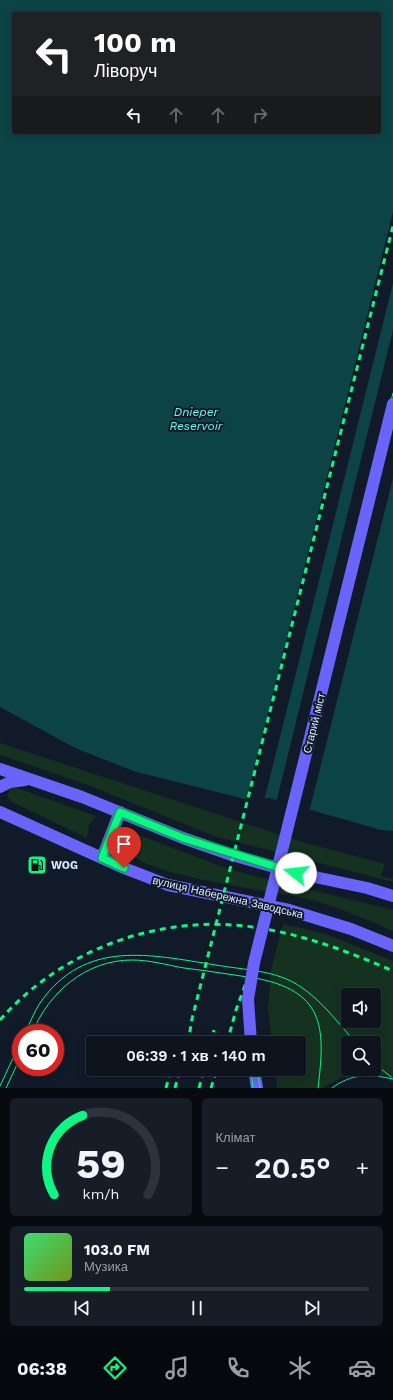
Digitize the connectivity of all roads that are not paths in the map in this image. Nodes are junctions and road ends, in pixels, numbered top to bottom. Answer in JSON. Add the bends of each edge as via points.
{"nodes":[{"id":1,"x":393,"y":404,"type":"edge"},
{"id":2,"x":0,"y":769,"type":"edge"},
{"id":3,"x":30,"y":779,"type":"junction"},
{"id":4,"x":0,"y":787,"type":"edge"},
{"id":5,"x":0,"y":812,"type":"edge"},
{"id":6,"x":120,"y":812,"type":"junction"},
{"id":7,"x":102,"y":858,"type":"junction"},
{"id":8,"x":393,"y":896,"type":"edge"},
{"id":9,"x":393,"y":946,"type":"edge"},
{"id":10,"x":251,"y":1036,"type":"edge"},
{"id":11,"x":255,"y":1076,"type":"edge"},
{"id":12,"x":257,"y":1088,"type":"edge"}],
"edges":[{"from":1,"to":10,"type":"main road","name":"Старий міст","bridge":true,"via":[[254,963],[248,998]]},
{"from":2,"to":3,"type":"main road"},
{"from":3,"to":4,"type":"main road","via":[[10,782]]},
{"from":3,"to":6,"type":"main road"},
{"from":5,"to":7,"type":"main road","name":"вулиця Набережна Заводська"},
{"from":6,"to":7,"type":"main road"},
{"from":6,"to":8,"type":"main road","via":[[232,855]]},
{"from":7,"to":9,"type":"main road","name":"вулиця Набережна Заводська","via":[[168,886],[289,910],[351,929]]},
{"from":11,"to":12,"type":"main road"}]}
